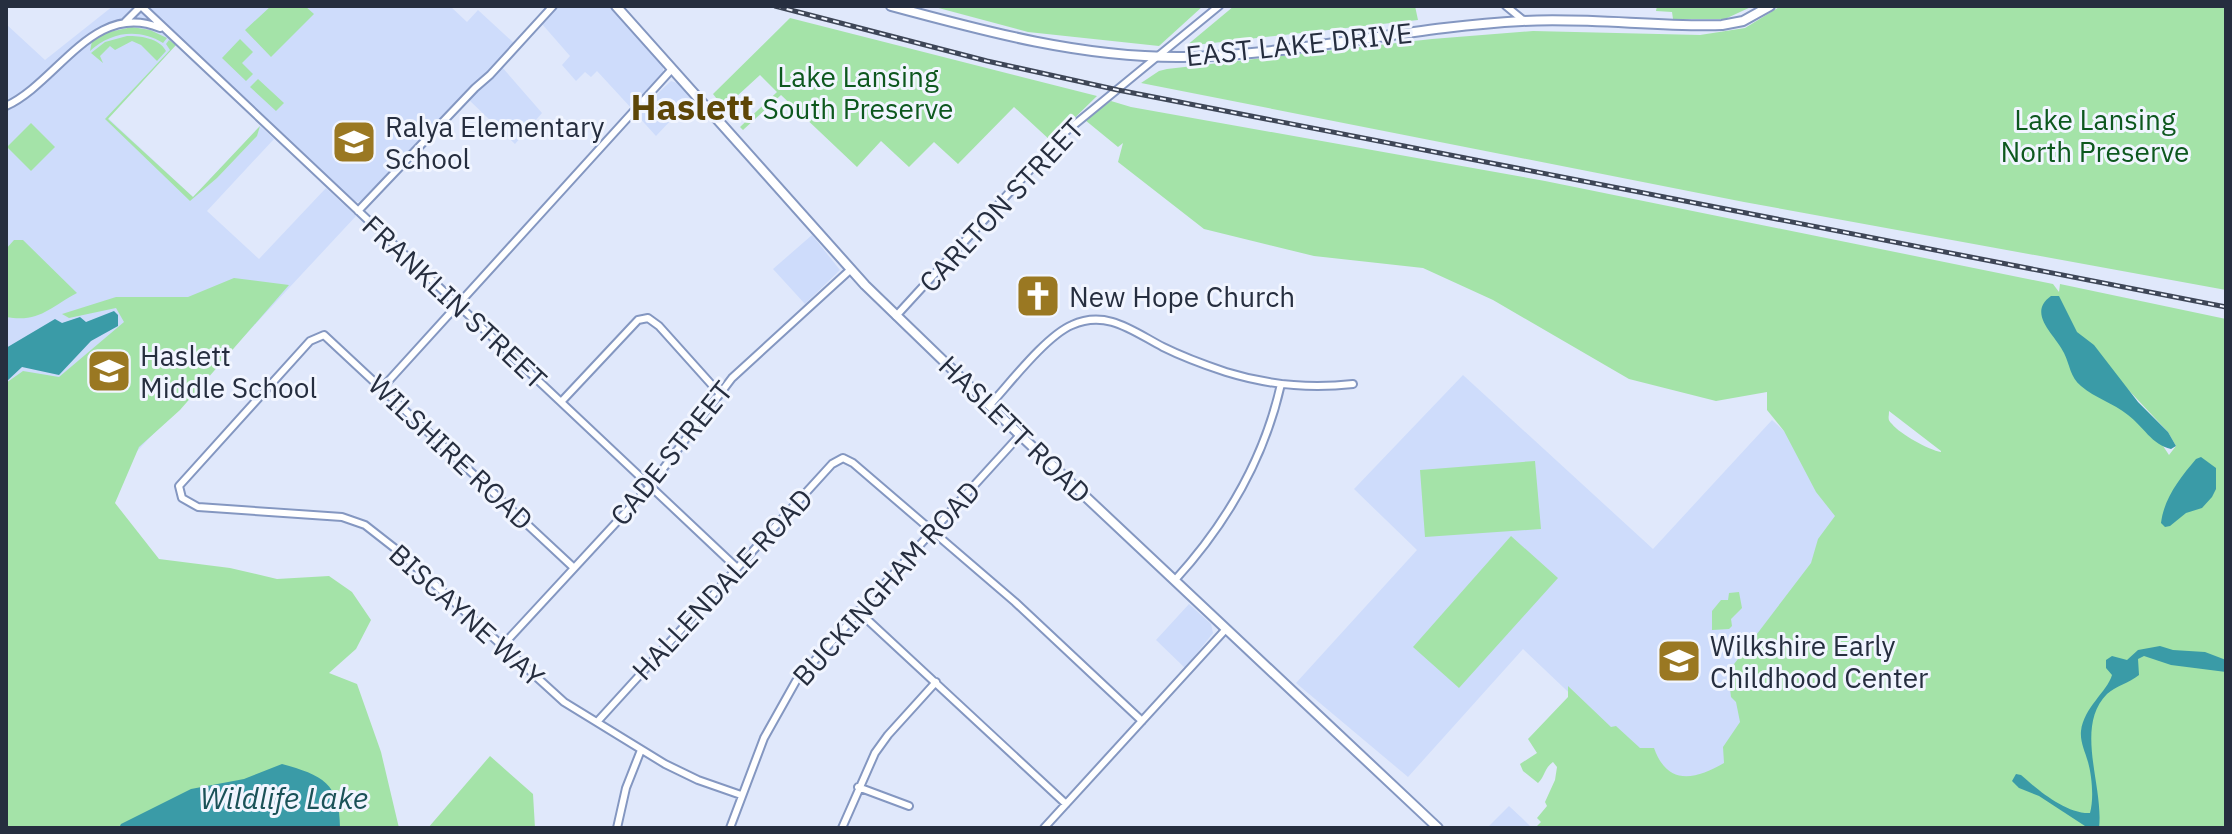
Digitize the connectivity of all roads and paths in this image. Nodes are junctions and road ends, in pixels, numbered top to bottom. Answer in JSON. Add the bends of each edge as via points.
{"nodes":[{"id":1,"x":141,"y":6,"type":"edge"},
{"id":2,"x":553,"y":6,"type":"edge"},
{"id":3,"x":616,"y":6,"type":"edge"},
{"id":4,"x":891,"y":6,"type":"edge"},
{"id":5,"x":1219,"y":6,"type":"edge"},
{"id":6,"x":1506,"y":6,"type":"edge"},
{"id":7,"x":1770,"y":6,"type":"edge"},
{"id":8,"x":1523,"y":20,"type":"junction"},
{"id":9,"x":125,"y":22,"type":"junction"},
{"id":10,"x":172,"y":36,"type":"junction"},
{"id":11,"x":1160,"y":57,"type":"junction"},
{"id":12,"x":672,"y":69,"type":"junction"},
{"id":13,"x":6,"y":106,"type":"edge"},
{"id":14,"x":358,"y":211,"type":"junction"},
{"id":15,"x":850,"y":270,"type":"junction"},
{"id":16,"x":458,"y":304,"type":"junction"},
{"id":17,"x":896,"y":316,"type":"junction"},
{"id":18,"x":1281,"y":384,"type":"junction"},
{"id":19,"x":1353,"y":384,"type":"dead end"},
{"id":20,"x":383,"y":387,"type":"junction"},
{"id":21,"x":720,"y":394,"type":"junction"},
{"id":22,"x":561,"y":402,"type":"junction"},
{"id":23,"x":989,"y":406,"type":"junction"},
{"id":24,"x":1020,"y":435,"type":"junction"},
{"id":25,"x":650,"y":486,"type":"junction"},
{"id":26,"x":180,"y":492,"type":"joint"},
{"id":27,"x":931,"y":530,"type":"junction"},
{"id":28,"x":574,"y":568,"type":"junction"},
{"id":29,"x":737,"y":568,"type":"junction"},
{"id":30,"x":1175,"y":580,"type":"junction"},
{"id":31,"x":858,"y":611,"type":"junction"},
{"id":32,"x":1226,"y":629,"type":"junction"},
{"id":33,"x":502,"y":646,"type":"junction"},
{"id":34,"x":936,"y":682,"type":"junction"},
{"id":35,"x":1142,"y":721,"type":"junction"},
{"id":36,"x":597,"y":722,"type":"junction"},
{"id":37,"x":641,"y":750,"type":"junction"},
{"id":38,"x":858,"y":787,"type":"junction"},
{"id":39,"x":741,"y":795,"type":"junction"},
{"id":40,"x":1066,"y":804,"type":"junction"},
{"id":41,"x":909,"y":806,"type":"dead end"},
{"id":42,"x":617,"y":828,"type":"edge"},
{"id":43,"x":730,"y":828,"type":"edge"},
{"id":44,"x":842,"y":828,"type":"edge"},
{"id":45,"x":1044,"y":828,"type":"edge"},
{"id":46,"x":1438,"y":828,"type":"edge"}],
"edges":[{"from":1,"to":9,"type":"street","name":"FRANKLIN STREET"},
{"from":1,"to":10,"type":"street","name":"FRANKLIN STREET"},
{"from":2,"to":14,"type":"street"},
{"from":3,"to":12,"type":"street","name":"HASLETT ROAD"},
{"from":4,"to":11,"type":"street","name":"EAST LAKE DRIVE","via":[[999,35],[1095,53]]},
{"from":5,"to":11,"type":"street","name":"CARLTON STREET"},
{"from":6,"to":8,"type":"street"},
{"from":7,"to":8,"type":"street","name":"EAST LAKE DRIVE","via":[[1743,21],[1722,25]]},
{"from":8,"to":11,"type":"street","name":"EAST LAKE DRIVE","via":[[1253,52]]},
{"from":9,"to":10,"type":"street","name":"FRANKLIN STREET","via":[[150,23]]},
{"from":9,"to":13,"type":"street","name":"FRANKLIN STREET","via":[[91,35],[26,95]]},
{"from":10,"to":14,"type":"street","name":"FRANKLIN STREET"},
{"from":11,"to":17,"type":"street","name":"CARLTON STREET","via":[[1063,134]]},
{"from":12,"to":15,"type":"street","name":"HASLETT ROAD"},
{"from":12,"to":16,"type":"street"},
{"from":14,"to":16,"type":"street","name":"FRANKLIN STREET"},
{"from":15,"to":17,"type":"street","name":"HASLETT ROAD"},
{"from":15,"to":21,"type":"street","name":"CADE STREET"},
{"from":16,"to":20,"type":"street"},
{"from":16,"to":22,"type":"street","name":"FRANKLIN STREET"},
{"from":17,"to":23,"type":"street","name":"HASLETT ROAD"},
{"from":18,"to":19,"type":"street"},
{"from":18,"to":23,"type":"street","via":[[1226,372],[1122,324],[1095,319],[1059,333]]},
{"from":18,"to":30,"type":"street","via":[[1247,481],[1215,533]]},
{"from":20,"to":26,"type":"street","name":"WILSHIRE ROAD","via":[[328,337],[319,336],[181,483]]},
{"from":20,"to":28,"type":"street","name":"WILSHIRE ROAD"},
{"from":21,"to":22,"type":"street","via":[[648,318],[638,320]]},
{"from":21,"to":25,"type":"street","name":"CADE STREET"},
{"from":22,"to":25,"type":"street","name":"FRANKLIN STREET"},
{"from":23,"to":24,"type":"street","name":"HASLETT ROAD"},
{"from":24,"to":27,"type":"street","name":"BUCKINGHAM ROAD"},
{"from":24,"to":30,"type":"street","name":"HASLETT ROAD"},
{"from":25,"to":28,"type":"street","name":"CADE STREET"},
{"from":25,"to":29,"type":"street","name":"FRANKLIN STREET"},
{"from":26,"to":33,"type":"street","name":"BISCAYNE WAY","via":[[198,507],[342,517],[365,525]]},
{"from":27,"to":29,"type":"street","name":"HALLENDALE ROAD","via":[[843,458]]},
{"from":27,"to":31,"type":"street","name":"BUCKINGHAM ROAD"},
{"from":27,"to":35,"type":"street"},
{"from":28,"to":33,"type":"street","name":"CADE STREET"},
{"from":29,"to":36,"type":"street","name":"HALLENDALE ROAD"},
{"from":30,"to":32,"type":"street","name":"HASLETT ROAD"},
{"from":31,"to":34,"type":"street"},
{"from":31,"to":39,"type":"street","name":"BUCKINGHAM ROAD","via":[[788,692]]},
{"from":32,"to":35,"type":"street"},
{"from":32,"to":46,"type":"street","name":"HASLETT ROAD"},
{"from":33,"to":36,"type":"street","name":"BISCAYNE WAY","via":[[552,693]]},
{"from":34,"to":38,"type":"street","via":[[888,735]]},
{"from":34,"to":40,"type":"street"},
{"from":35,"to":40,"type":"street"},
{"from":36,"to":37,"type":"street","name":"BISCAYNE WAY"},
{"from":37,"to":39,"type":"street","name":"BISCAYNE WAY"},
{"from":37,"to":42,"type":"street"},
{"from":38,"to":41,"type":"street"},
{"from":38,"to":44,"type":"street"},
{"from":39,"to":43,"type":"street","name":"BUCKINGHAM ROAD"},
{"from":40,"to":45,"type":"street"}]}
